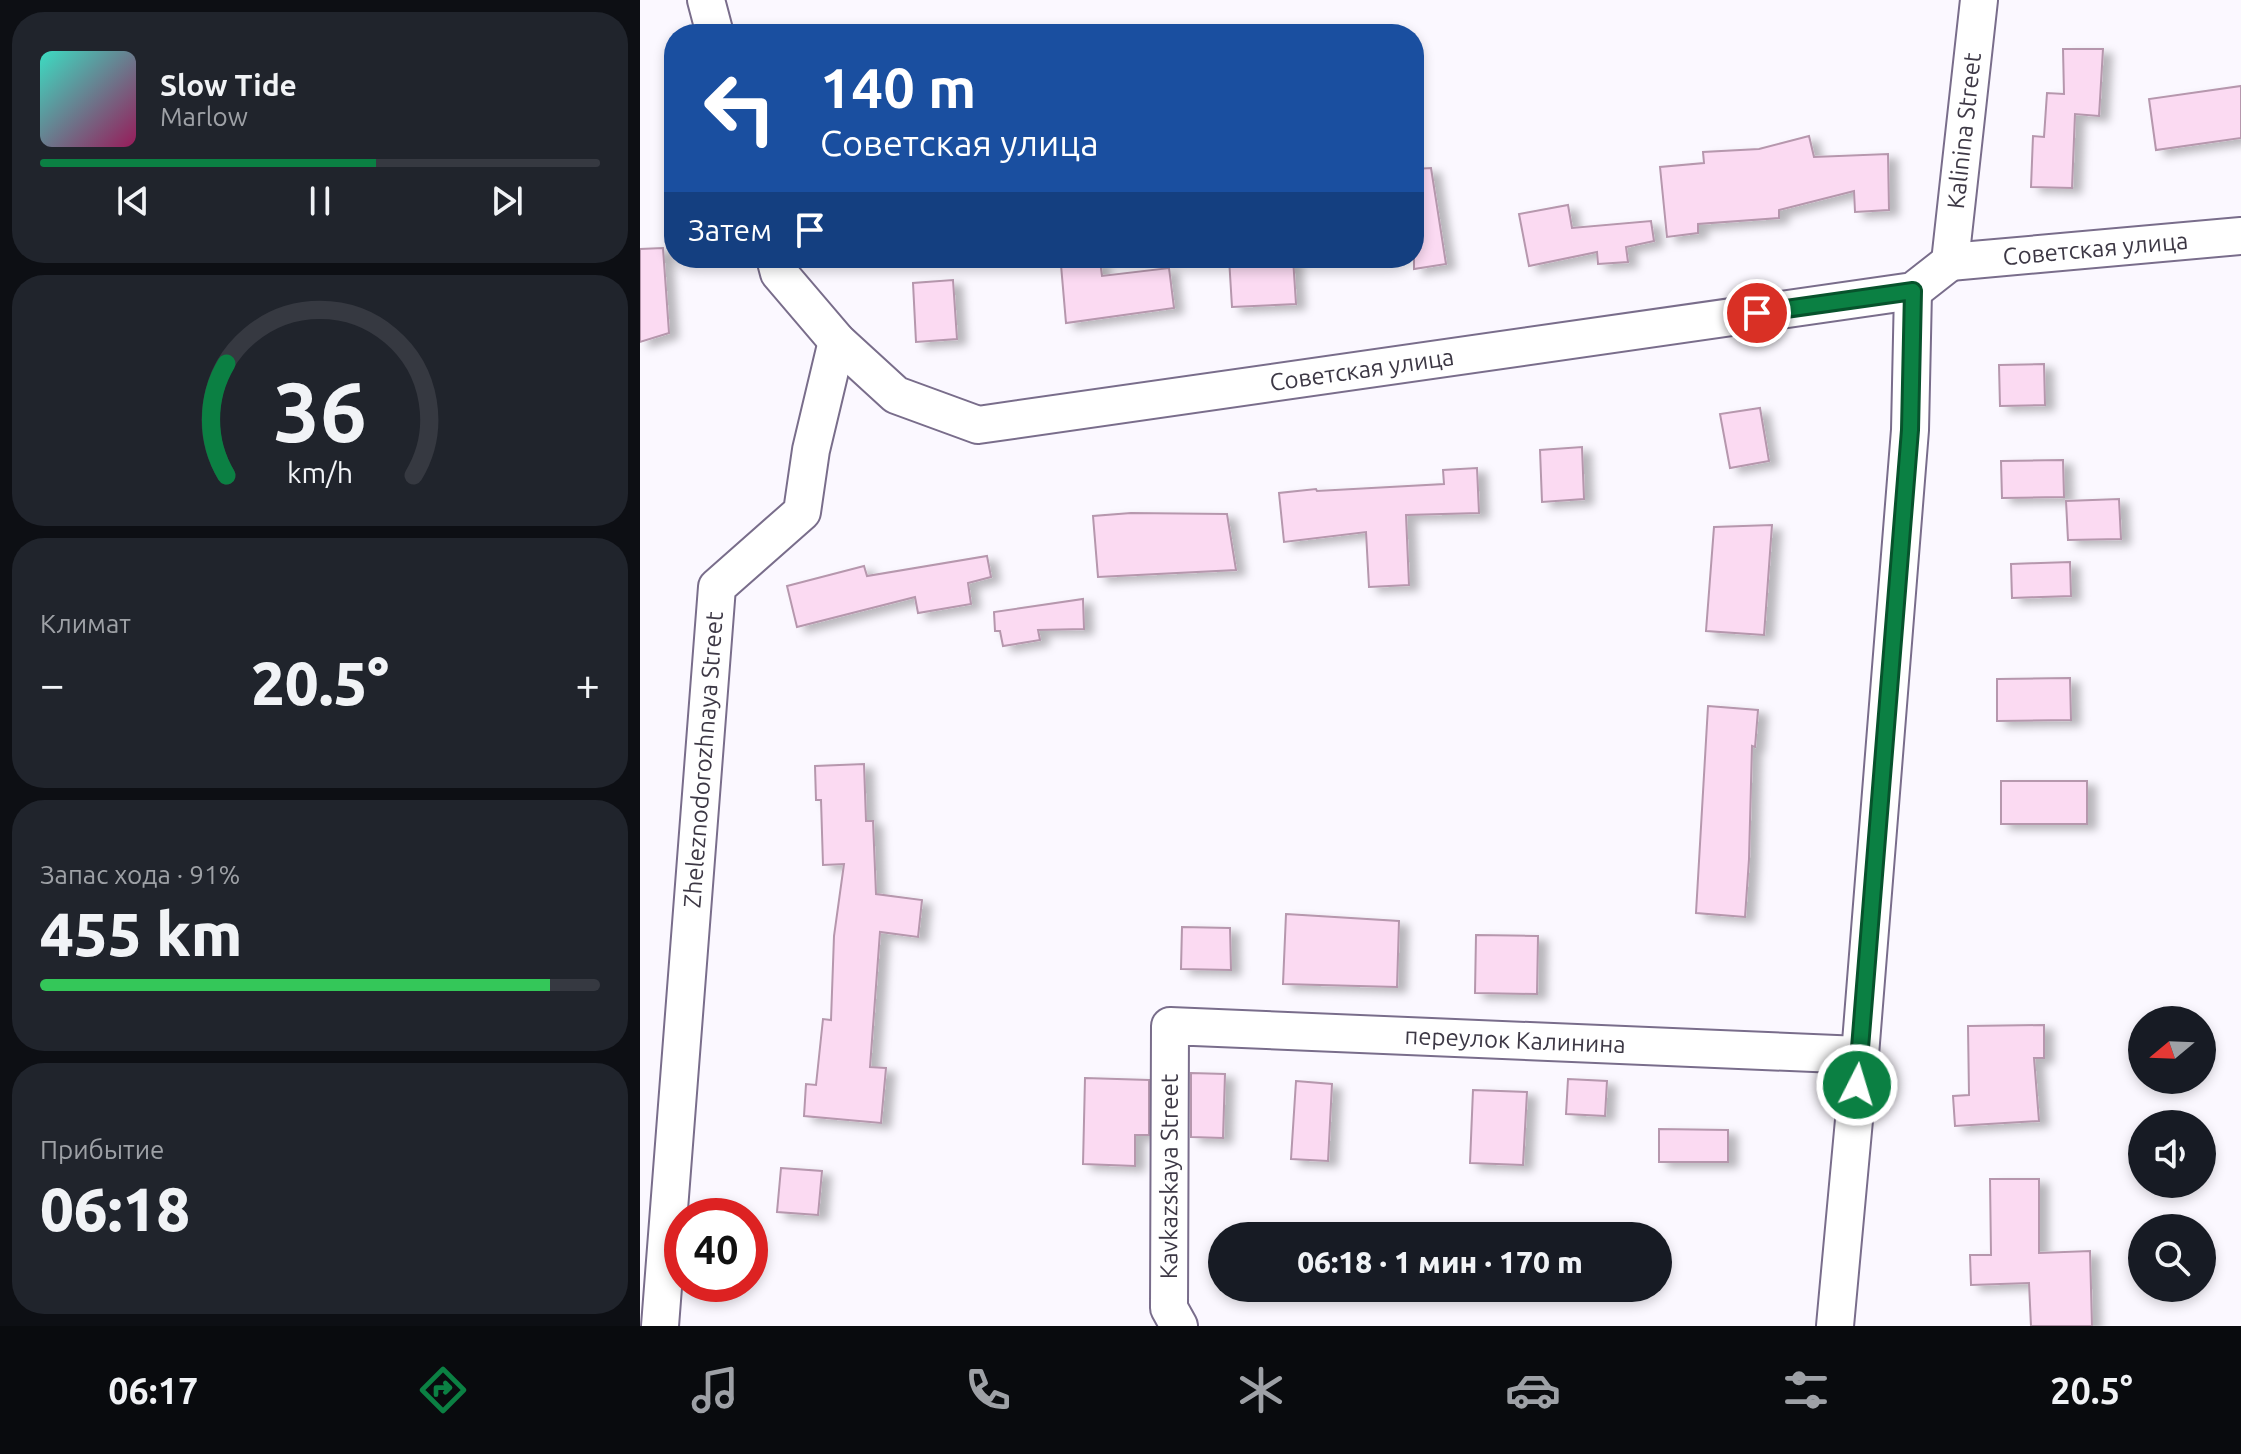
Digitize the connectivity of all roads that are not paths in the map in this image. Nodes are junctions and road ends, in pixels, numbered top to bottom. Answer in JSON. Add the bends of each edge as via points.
{"nodes":[{"id":1,"x":706,"y":0,"type":"edge"},
{"id":2,"x":1979,"y":0,"type":"edge"},
{"id":3,"x":712,"y":24,"type":"edge"},
{"id":4,"x":2241,"y":236,"type":"edge"},
{"id":5,"x":1950,"y":262,"type":"junction"},
{"id":6,"x":778,"y":268,"type":"edge"},
{"id":7,"x":1913,"y":291,"type":"junction"},
{"id":8,"x":837,"y":341,"type":"junction"},
{"id":9,"x":1170,"y":1026,"type":"joint"},
{"id":10,"x":1860,"y":1055,"type":"junction"},
{"id":11,"x":660,"y":1326,"type":"edge"},
{"id":12,"x":1179,"y":1326,"type":"edge"},
{"id":13,"x":1835,"y":1326,"type":"edge"}],
"edges":[{"from":1,"to":3,"type":"street"},
{"from":2,"to":5,"type":"street","name":"Kalinina Street"},
{"from":4,"to":5,"type":"street","name":"Советская улица"},
{"from":5,"to":7,"type":"street"},
{"from":6,"to":8,"type":"street"},
{"from":7,"to":8,"type":"street","name":"Советская улица","via":[[978,425],[896,395]]},
{"from":7,"to":10,"type":"street","via":[[1910,430]]},
{"from":8,"to":11,"type":"street","name":"Zheleznodorozhnaya Street","via":[[802,512],[717,587]]},
{"from":9,"to":10,"type":"street","name":"переулок Калинина"},
{"from":9,"to":12,"type":"street","name":"Kavkazskaya Street","via":[[1169,1308]]},
{"from":10,"to":13,"type":"street"}]}
